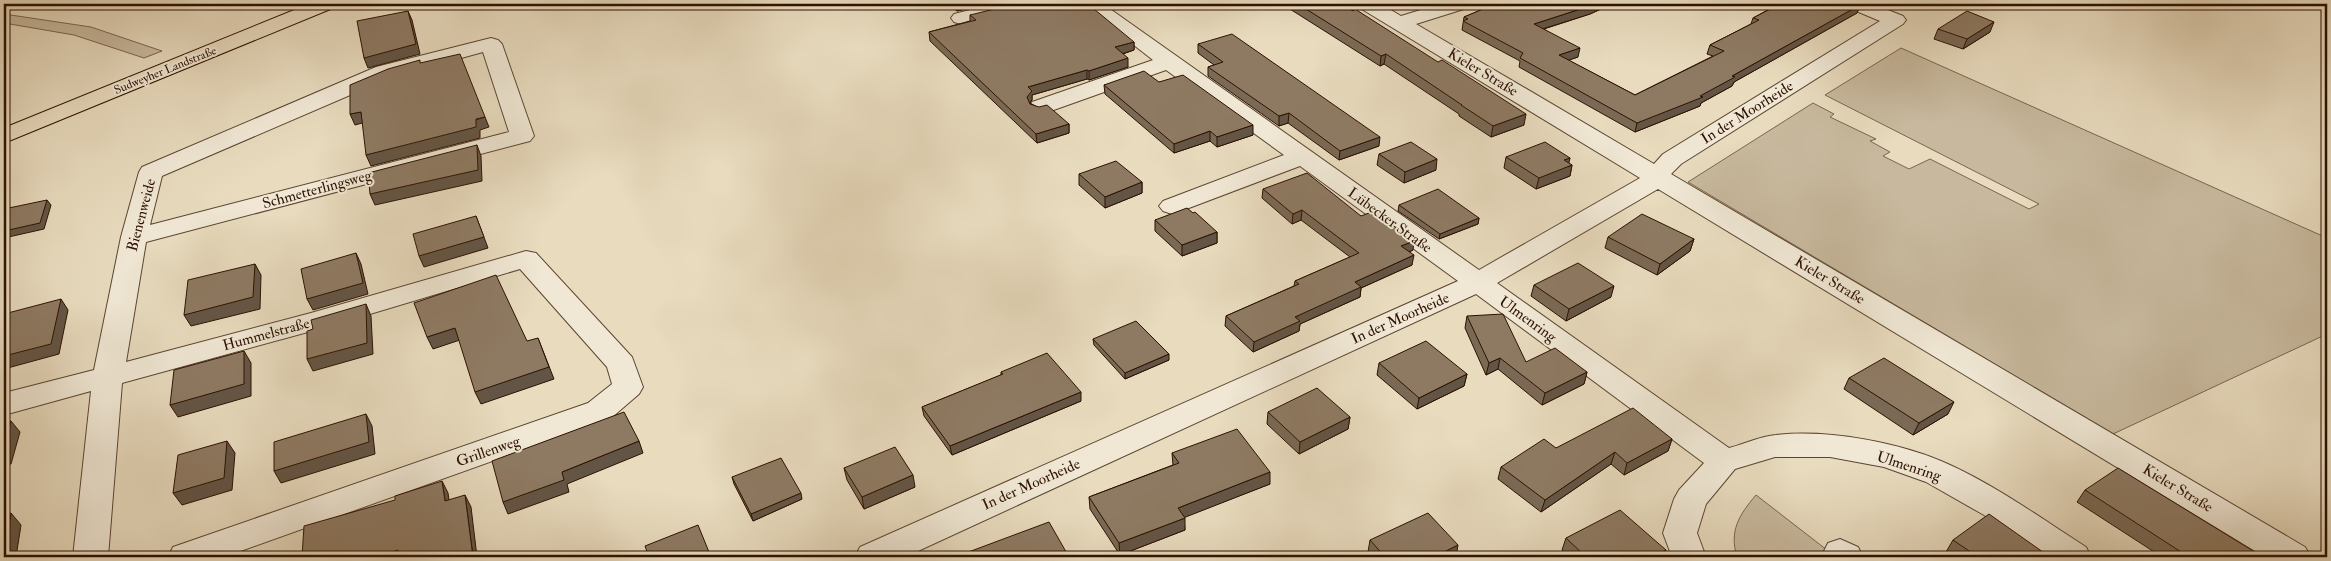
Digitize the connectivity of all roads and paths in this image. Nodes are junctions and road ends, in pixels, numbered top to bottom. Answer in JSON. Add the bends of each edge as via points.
{"nodes":[{"id":1,"x":326,"y":4,"type":"edge"},
{"id":2,"x":1018,"y":4,"type":"edge"},
{"id":3,"x":1091,"y":4,"type":"edge"},
{"id":4,"x":1367,"y":4,"type":"edge"},
{"id":5,"x":1460,"y":4,"type":"edge"},
{"id":6,"x":1856,"y":4,"type":"edge"},
{"id":7,"x":961,"y":18,"type":"dead end"},
{"id":8,"x":1399,"y":23,"type":"junction"},
{"id":9,"x":491,"y":44,"type":"joint"},
{"id":10,"x":1169,"y":62,"type":"junction"},
{"id":11,"x":1040,"y":107,"type":"edge"},
{"id":12,"x":4,"y":136,"type":"edge"},
{"id":13,"x":1302,"y":156,"type":"junction"},
{"id":14,"x":1657,"y":176,"type":"junction"},
{"id":15,"x":1172,"y":206,"type":"dead end"},
{"id":16,"x":134,"y":237,"type":"junction"},
{"id":17,"x":526,"y":260,"type":"joint"},
{"id":18,"x":1478,"y":282,"type":"junction"},
{"id":19,"x":108,"y":376,"type":"junction"},
{"id":20,"x":4,"y":404,"type":"edge"},
{"id":21,"x":1724,"y":461,"type":"junction"},
{"id":22,"x":90,"y":557,"type":"edge"},
{"id":23,"x":185,"y":557,"type":"edge"},
{"id":24,"x":872,"y":557,"type":"edge"},
{"id":25,"x":1689,"y":557,"type":"edge"},
{"id":26,"x":2074,"y":557,"type":"edge"},
{"id":27,"x":2293,"y":557,"type":"edge"}],
"edges":[{"from":1,"to":12,"type":"main road","name":"Sudweyher Landstraße"},
{"from":2,"to":7,"type":"street"},
{"from":3,"to":10,"type":"street","name":"Lübecker Straße"},
{"from":4,"to":8,"type":"street","name":"Kieler Straße"},
{"from":5,"to":8,"type":"street"},
{"from":6,"to":14,"type":"street","name":"In der Moorheide","via":[[1896,20],[1672,159]]},
{"from":8,"to":14,"type":"street","name":"Kieler Straße"},
{"from":9,"to":16,"type":"street","name":"Bienenweide","via":[[384,72],[151,172]]},
{"from":9,"to":16,"type":"street","name":"Schmetterlingsweg","via":[[522,136]]},
{"from":10,"to":11,"type":"street"},
{"from":10,"to":13,"type":"street","name":"Lübecker Straße"},
{"from":13,"to":15,"type":"street"},
{"from":13,"to":18,"type":"street","name":"Lübecker Straße"},
{"from":14,"to":18,"type":"street","name":"In der Moorheide","via":[[1646,187]]},
{"from":14,"to":27,"type":"street","name":"Kieler Straße"},
{"from":16,"to":19,"type":"street","name":"Bienenweide"},
{"from":17,"to":19,"type":"street","name":"Hummelstraße","via":[[320,320]]},
{"from":17,"to":23,"type":"street","name":"Grillenweg","via":[[621,364],[628,387],[599,412]]},
{"from":18,"to":21,"type":"street","name":"Ulmenring"},
{"from":18,"to":24,"type":"street","name":"In der Moorheide"},
{"from":19,"to":20,"type":"street","name":"Hummelstraße"},
{"from":19,"to":22,"type":"street","name":"Bienenweide"},
{"from":21,"to":25,"type":"street","via":[[1691,499],[1680,533]]},
{"from":21,"to":26,"type":"street","name":"Ulmenring","via":[[1774,446],[1830,446],[1887,456],[1938,473]]}]}
